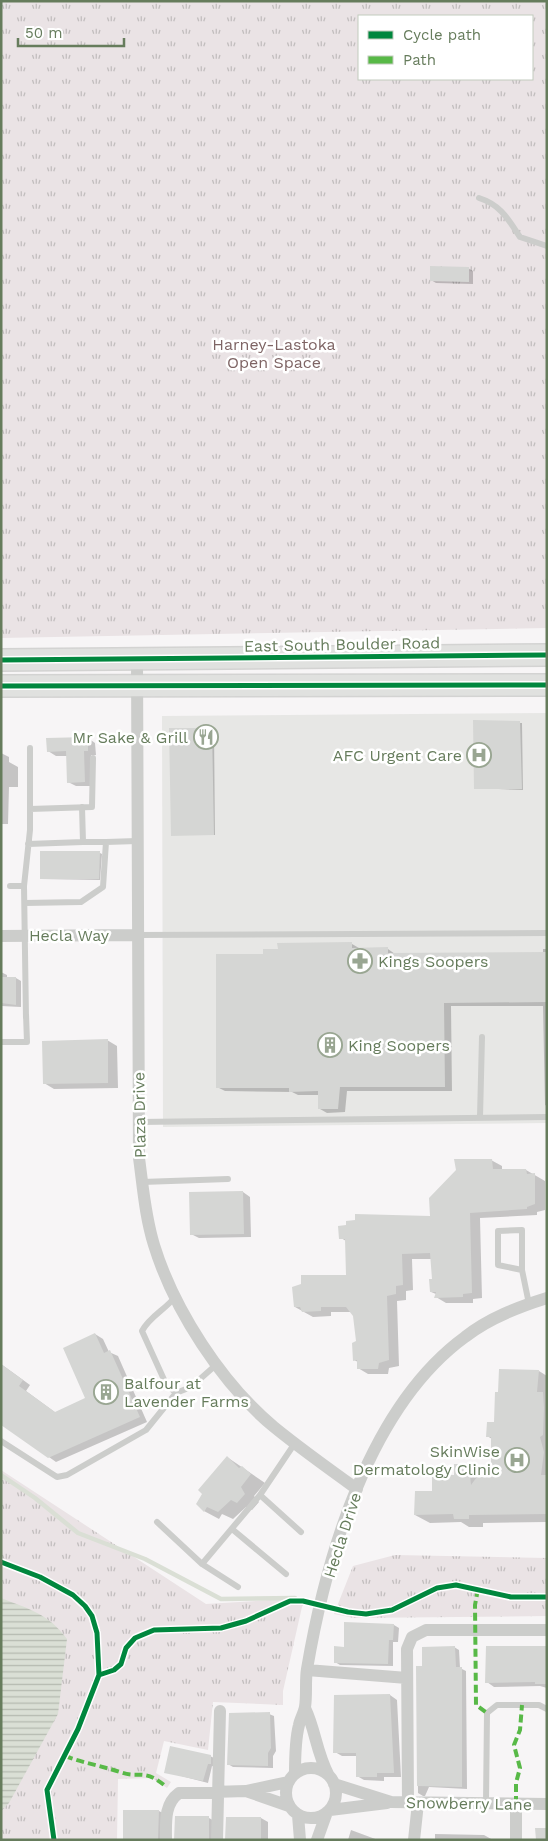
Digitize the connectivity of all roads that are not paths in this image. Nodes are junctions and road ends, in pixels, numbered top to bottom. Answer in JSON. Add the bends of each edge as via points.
{"nodes":[{"id":1,"x":479,"y":198,"type":"dead end"},
{"id":2,"x":547,"y":246,"type":"edge"},
{"id":3,"x":547,"y":655,"type":"edge"},
{"id":4,"x":137,"y":659,"type":"junction"},
{"id":5,"x":1,"y":660,"type":"edge"},
{"id":6,"x":138,"y":684,"type":"junction"},
{"id":7,"x":547,"y":685,"type":"edge"},
{"id":8,"x":1,"y":686,"type":"edge"},
{"id":9,"x":30,"y":748,"type":"dead end"},
{"id":10,"x":93,"y":758,"type":"dead end"},
{"id":11,"x":82,"y":807,"type":"junction"},
{"id":12,"x":30,"y":809,"type":"junction"},
{"id":13,"x":137,"y":841,"type":"junction"},
{"id":14,"x":83,"y":842,"type":"junction"},
{"id":15,"x":106,"y":842,"type":"junction"},
{"id":16,"x":28,"y":844,"type":"junction"},
{"id":17,"x":10,"y":886,"type":"dead end"},
{"id":18,"x":24,"y":886,"type":"junction"},
{"id":19,"x":25,"y":904,"type":"junction"},
{"id":20,"x":547,"y":933,"type":"edge"},
{"id":21,"x":1,"y":936,"type":"edge"},
{"id":22,"x":25,"y":936,"type":"junction"},
{"id":23,"x":138,"y":936,"type":"junction"},
{"id":24,"x":482,"y":1037,"type":"dead end"},
{"id":25,"x":1,"y":1042,"type":"edge"},
{"id":26,"x":547,"y":1116,"type":"edge"},
{"id":27,"x":480,"y":1117,"type":"junction"},
{"id":28,"x":139,"y":1122,"type":"junction"},
{"id":29,"x":228,"y":1179,"type":"dead end"},
{"id":30,"x":142,"y":1182,"type":"junction"},
{"id":31,"x":522,"y":1270,"type":"junction"},
{"id":32,"x":176,"y":1297,"type":"junction"},
{"id":33,"x":547,"y":1298,"type":"edge"},
{"id":34,"x":529,"y":1304,"type":"junction"},
{"id":35,"x":217,"y":1364,"type":"junction"},
{"id":36,"x":176,"y":1393,"type":"junction"},
{"id":37,"x":1,"y":1441,"type":"edge"},
{"id":38,"x":295,"y":1442,"type":"junction"},
{"id":39,"x":357,"y":1489,"type":"junction"},
{"id":40,"x":260,"y":1495,"type":"junction"},
{"id":41,"x":157,"y":1522,"type":"dead end"},
{"id":42,"x":232,"y":1529,"type":"junction"},
{"id":43,"x":301,"y":1532,"type":"dead end"},
{"id":44,"x":202,"y":1564,"type":"junction"},
{"id":45,"x":286,"y":1574,"type":"dead end"},
{"id":46,"x":238,"y":1587,"type":"dead end"},
{"id":47,"x":547,"y":1630,"type":"edge"},
{"id":48,"x":307,"y":1670,"type":"junction"},
{"id":49,"x":407,"y":1678,"type":"junction"},
{"id":50,"x":305,"y":1708,"type":"junction"},
{"id":51,"x":547,"y":1708,"type":"edge"},
{"id":52,"x":220,"y":1711,"type":"dead end"},
{"id":53,"x":291,"y":1778,"type":"junction"},
{"id":54,"x":332,"y":1780,"type":"junction"},
{"id":55,"x":217,"y":1791,"type":"junction"},
{"id":56,"x":246,"y":1791,"type":"junction"},
{"id":57,"x":392,"y":1802,"type":"junction"},
{"id":58,"x":413,"y":1803,"type":"junction"},
{"id":59,"x":486,"y":1804,"type":"junction"},
{"id":60,"x":516,"y":1804,"type":"junction"},
{"id":61,"x":547,"y":1804,"type":"edge"},
{"id":62,"x":294,"y":1811,"type":"junction"},
{"id":63,"x":328,"y":1811,"type":"junction"},
{"id":64,"x":166,"y":1840,"type":"edge"},
{"id":65,"x":217,"y":1840,"type":"edge"},
{"id":66,"x":300,"y":1840,"type":"edge"},
{"id":67,"x":317,"y":1840,"type":"edge"},
{"id":68,"x":414,"y":1840,"type":"edge"},
{"id":69,"x":516,"y":1840,"type":"edge"}],
"edges":[{"from":1,"to":2,"type":"lane","via":[[493,202],[502,210],[520,237]]},
{"from":3,"to":4,"type":"main road","name":"East South Boulder Road"},
{"from":4,"to":5,"type":"main road","name":"East South Boulder Road"},
{"from":4,"to":6,"type":"street","name":"Plaza Drive"},
{"from":6,"to":7,"type":"main road"},
{"from":6,"to":8,"type":"main road"},
{"from":6,"to":13,"type":"street","name":"Plaza Drive"},
{"from":9,"to":12,"type":"lane"},
{"from":10,"to":11,"type":"lane","via":[[92,807]]},
{"from":11,"to":12,"type":"lane"},
{"from":11,"to":14,"type":"lane"},
{"from":12,"to":16,"type":"lane"},
{"from":13,"to":15,"type":"lane"},
{"from":13,"to":23,"type":"street","name":"Plaza Drive"},
{"from":14,"to":15,"type":"lane"},
{"from":14,"to":16,"type":"lane"},
{"from":15,"to":19,"type":"lane","via":[[103,887],[94,894],[81,902]]},
{"from":16,"to":18,"type":"lane"},
{"from":17,"to":18,"type":"lane"},
{"from":18,"to":19,"type":"lane"},
{"from":19,"to":22,"type":"lane"},
{"from":20,"to":23,"type":"lane"},
{"from":21,"to":22,"type":"street","name":"Hecla Way"},
{"from":22,"to":23,"type":"street","name":"Hecla Way"},
{"from":22,"to":25,"type":"lane","via":[[27,1042]]},
{"from":23,"to":28,"type":"street","name":"Plaza Drive"},
{"from":24,"to":27,"type":"lane"},
{"from":26,"to":27,"type":"lane"},
{"from":27,"to":28,"type":"lane"},
{"from":28,"to":30,"type":"street","name":"Plaza Drive"},
{"from":29,"to":30,"type":"lane"},
{"from":30,"to":32,"type":"street","name":"Plaza Drive","via":[[154,1245]]},
{"from":31,"to":31,"type":"lane","via":[[522,1230],[498,1231],[498,1265]]},
{"from":31,"to":34,"type":"lane"},
{"from":32,"to":35,"type":"street","name":"Plaza Drive","via":[[203,1346]]},
{"from":32,"to":36,"type":"lane","via":[[166,1310],[148,1320],[142,1331],[166,1384]]},
{"from":33,"to":34,"type":"street","name":"Hecla Drive"},
{"from":34,"to":39,"type":"street","name":"Hecla Drive","via":[[503,1313],[464,1337],[428,1370],[376,1444]]},
{"from":35,"to":36,"type":"lane","via":[[191,1387]]},
{"from":35,"to":38,"type":"street","name":"Plaza Drive","via":[[243,1397]]},
{"from":36,"to":37,"type":"lane","via":[[146,1430],[67,1475],[56,1477]]},
{"from":38,"to":39,"type":"street","name":"Plaza Drive"},
{"from":38,"to":40,"type":"lane"},
{"from":39,"to":48,"type":"street","name":"Hecla Drive","via":[[329,1572]]},
{"from":40,"to":42,"type":"lane"},
{"from":40,"to":43,"type":"lane"},
{"from":41,"to":44,"type":"lane"},
{"from":42,"to":44,"type":"lane"},
{"from":42,"to":45,"type":"lane"},
{"from":44,"to":46,"type":"lane"},
{"from":47,"to":49,"type":"street","via":[[426,1630],[417,1633],[408,1643]]},
{"from":48,"to":49,"type":"street"},
{"from":48,"to":50,"type":"street","name":"Hecla Drive"},
{"from":49,"to":58,"type":"street"},
{"from":50,"to":53,"type":"street","name":"Hecla Drive","via":[[299,1725]]},
{"from":50,"to":54,"type":"street","name":"Hecla Drive","via":[[319,1757]]},
{"from":51,"to":59,"type":"lane","via":[[497,1704],[487,1713]]},
{"from":52,"to":55,"type":"street"},
{"from":53,"to":54,"type":"street","via":[[312,1768],[321,1770]]},
{"from":53,"to":56,"type":"street"},
{"from":53,"to":62,"type":"street","via":[[286,1798]]},
{"from":54,"to":57,"type":"street","name":"Snowberry Lane"},
{"from":54,"to":63,"type":"street","via":[[334,1802]]},
{"from":55,"to":56,"type":"street"},
{"from":55,"to":64,"type":"street","via":[[178,1793],[171,1799],[167,1807]]},
{"from":55,"to":65,"type":"street"},
{"from":56,"to":62,"type":"street"},
{"from":57,"to":58,"type":"street","name":"Snowberry Lane"},
{"from":57,"to":63,"type":"street","name":"Snowberry Lane"},
{"from":58,"to":59,"type":"street","name":"Snowberry Lane"},
{"from":58,"to":68,"type":"street"},
{"from":59,"to":60,"type":"street","name":"Snowberry Lane"},
{"from":60,"to":61,"type":"street","name":"Snowberry Lane"},
{"from":60,"to":69,"type":"street"},
{"from":62,"to":63,"type":"street","via":[[313,1818]]},
{"from":62,"to":66,"type":"street"},
{"from":63,"to":67,"type":"street"}]}
